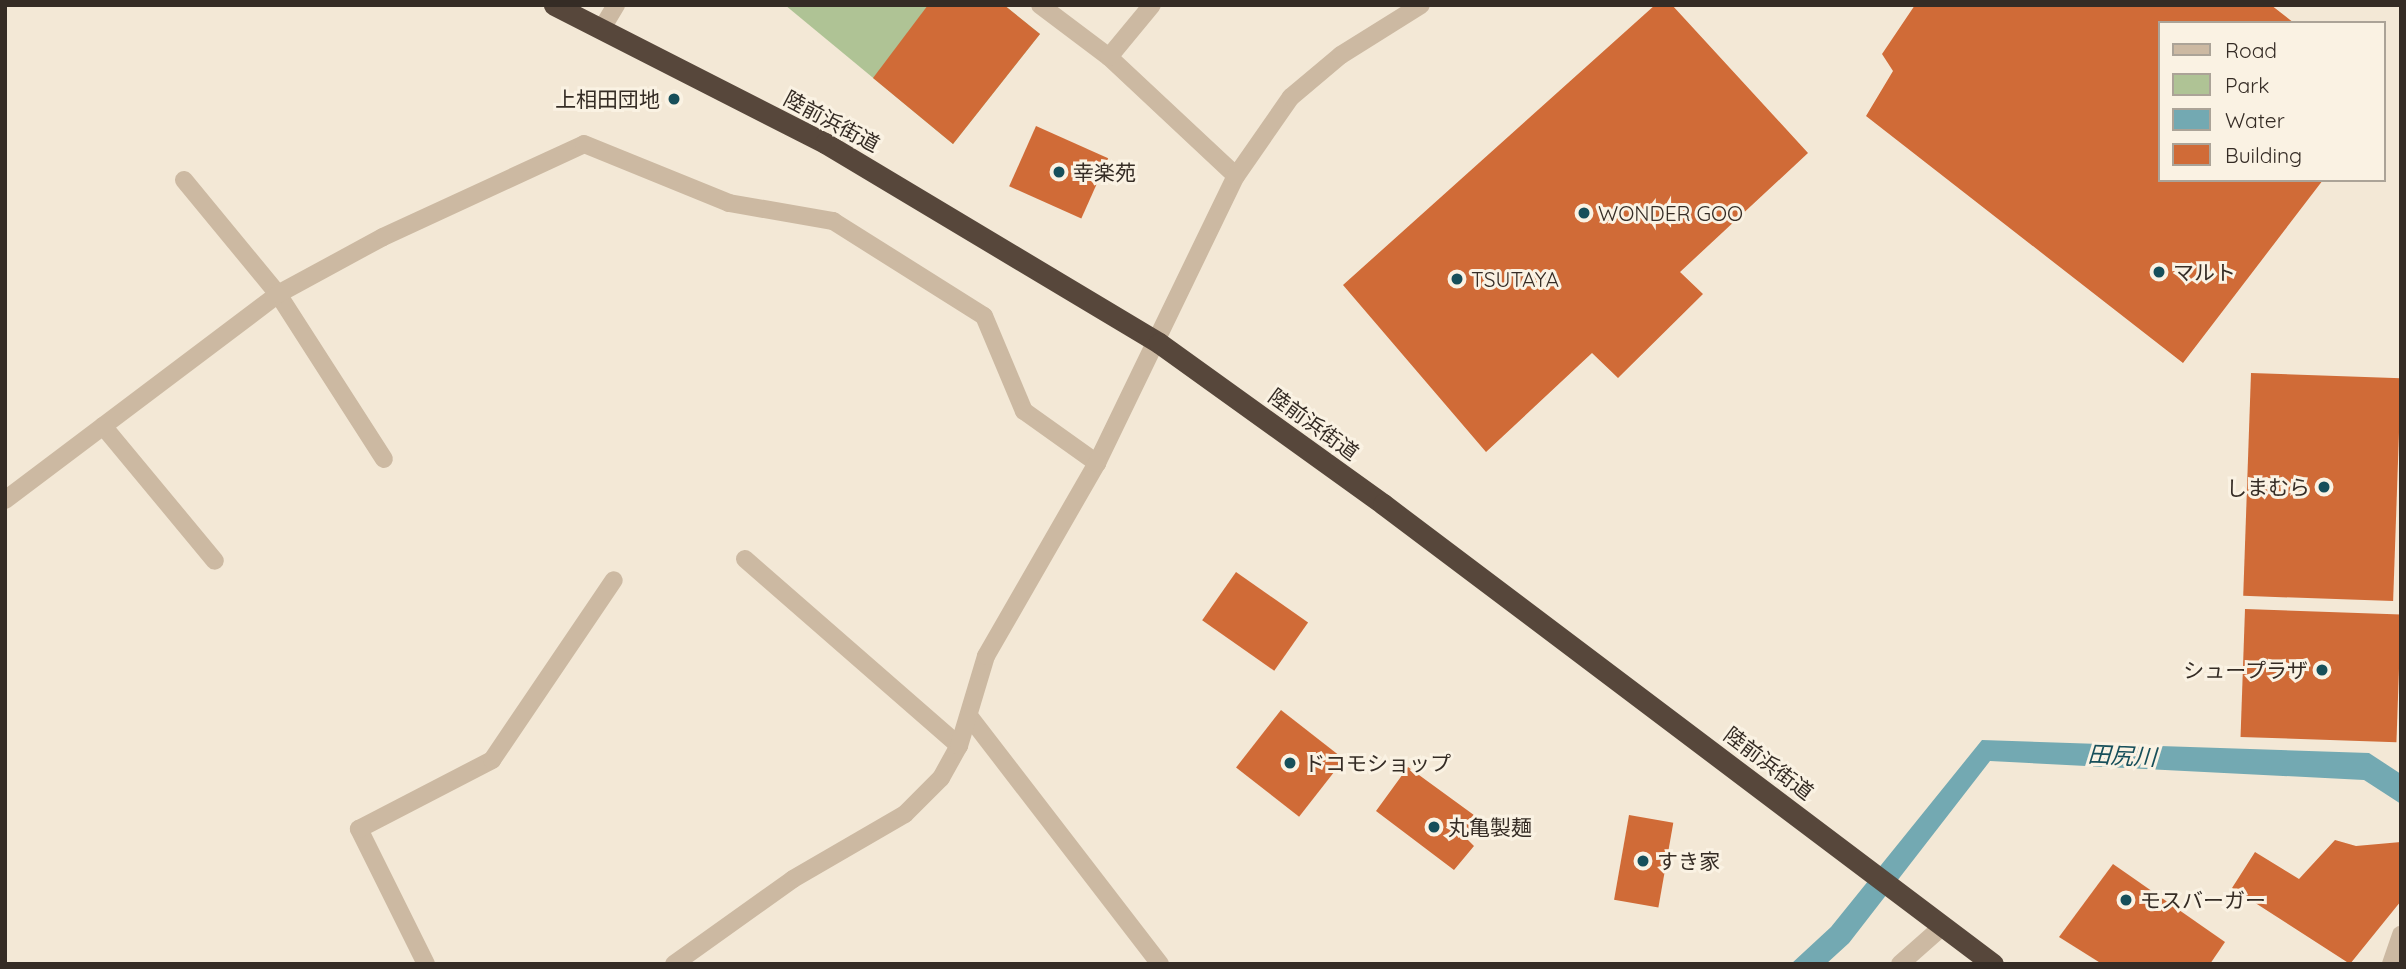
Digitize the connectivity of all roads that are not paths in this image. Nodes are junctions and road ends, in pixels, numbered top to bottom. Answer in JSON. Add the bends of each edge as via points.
{"nodes":[{"id":1,"x":554,"y":5,"type":"edge"},
{"id":2,"x":615,"y":5,"type":"edge"},
{"id":3,"x":1040,"y":5,"type":"edge"},
{"id":4,"x":1152,"y":5,"type":"edge"},
{"id":5,"x":1421,"y":5,"type":"edge"},
{"id":6,"x":601,"y":30,"type":"junction"},
{"id":7,"x":1109,"y":57,"type":"junction"},
{"id":8,"x":1236,"y":176,"type":"junction"},
{"id":9,"x":184,"y":180,"type":"dead end"},
{"id":10,"x":278,"y":294,"type":"junction"},
{"id":11,"x":1159,"y":343,"type":"junction"},
{"id":12,"x":103,"y":426,"type":"junction"},
{"id":13,"x":384,"y":459,"type":"dead end"},
{"id":14,"x":1097,"y":463,"type":"junction"},
{"id":15,"x":5,"y":500,"type":"edge"},
{"id":16,"x":745,"y":559,"type":"dead end"},
{"id":17,"x":215,"y":561,"type":"dead end"},
{"id":18,"x":614,"y":580,"type":"dead end"},
{"id":19,"x":969,"y":716,"type":"junction"},
{"id":20,"x":959,"y":746,"type":"junction"},
{"id":21,"x":1943,"y":926,"type":"junction"},
{"id":22,"x":2401,"y":935,"type":"edge"},
{"id":23,"x":426,"y":964,"type":"edge"},
{"id":24,"x":674,"y":964,"type":"edge"},
{"id":25,"x":1160,"y":964,"type":"edge"},
{"id":26,"x":1900,"y":964,"type":"edge"},
{"id":27,"x":1993,"y":964,"type":"edge"},
{"id":28,"x":2391,"y":964,"type":"edge"}],
"edges":[{"from":1,"to":6,"type":"highway","name":"陸前浜街道"},
{"from":2,"to":6,"type":"street"},
{"from":3,"to":7,"type":"street"},
{"from":4,"to":7,"type":"street"},
{"from":5,"to":8,"type":"street","via":[[1341,55],[1291,97]]},
{"from":6,"to":11,"type":"highway","name":"陸前浜街道","via":[[825,144]]},
{"from":7,"to":8,"type":"street"},
{"from":8,"to":11,"type":"street"},
{"from":9,"to":10,"type":"street"},
{"from":10,"to":12,"type":"street"},
{"from":10,"to":13,"type":"street"},
{"from":10,"to":14,"type":"street","via":[[383,237],[584,144],[729,203],[833,221],[984,316],[1024,411]]},
{"from":11,"to":14,"type":"street"},
{"from":11,"to":21,"type":"highway","name":"陸前浜街道","via":[[1383,504]]},
{"from":12,"to":15,"type":"street"},
{"from":12,"to":17,"type":"street"},
{"from":14,"to":19,"type":"street","via":[[986,656]]},
{"from":16,"to":20,"type":"street"},
{"from":18,"to":23,"type":"street","via":[[492,760],[359,829]]},
{"from":19,"to":20,"type":"street"},
{"from":19,"to":25,"type":"street"},
{"from":20,"to":24,"type":"street","via":[[941,778],[905,814],[793,879]]},
{"from":21,"to":26,"type":"street"},
{"from":21,"to":27,"type":"highway","name":"陸前浜街道"},
{"from":22,"to":28,"type":"street"}]}
